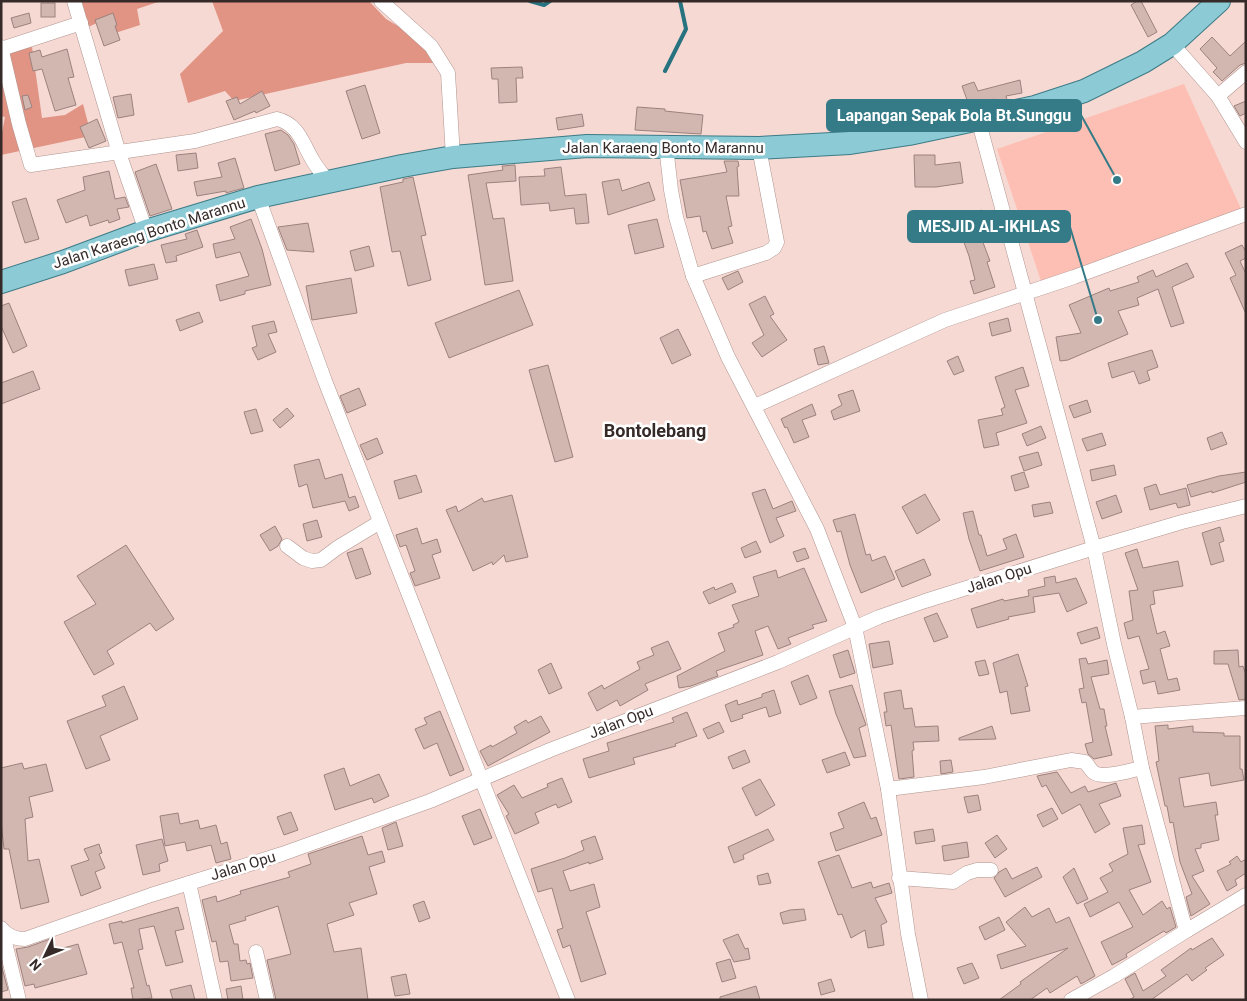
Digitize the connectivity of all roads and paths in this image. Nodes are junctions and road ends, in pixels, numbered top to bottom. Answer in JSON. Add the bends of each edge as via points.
{"nodes":[{"id":1,"x":74,"y":1,"type":"edge"},
{"id":2,"x":381,"y":1,"type":"edge"},
{"id":3,"x":1219,"y":1,"type":"edge"},
{"id":4,"x":80,"y":23,"type":"junction"},
{"id":5,"x":1172,"y":44,"type":"junction"},
{"id":6,"x":1,"y":48,"type":"edge"},
{"id":7,"x":1246,"y":72,"type":"edge"},
{"id":8,"x":1218,"y":96,"type":"junction"},
{"id":9,"x":978,"y":119,"type":"junction"},
{"id":10,"x":1246,"y":142,"type":"edge"},
{"id":11,"x":666,"y":146,"type":"junction"},
{"id":12,"x":759,"y":148,"type":"junction"},
{"id":13,"x":119,"y":153,"type":"junction"},
{"id":14,"x":453,"y":157,"type":"junction"},
{"id":15,"x":328,"y":182,"type":"junction"},
{"id":16,"x":258,"y":197,"type":"junction"},
{"id":17,"x":1246,"y":214,"type":"edge"},
{"id":18,"x":146,"y":231,"type":"junction"},
{"id":19,"x":693,"y":276,"type":"junction"},
{"id":20,"x":1,"y":282,"type":"edge"},
{"id":21,"x":1026,"y":293,"type":"junction"},
{"id":22,"x":755,"y":406,"type":"junction"},
{"id":23,"x":1246,"y":506,"type":"edge"},
{"id":24,"x":380,"y":522,"type":"junction"},
{"id":25,"x":287,"y":546,"type":"dead end"},
{"id":26,"x":1094,"y":548,"type":"junction"},
{"id":27,"x":855,"y":627,"type":"junction"},
{"id":28,"x":1246,"y":708,"type":"edge"},
{"id":29,"x":1132,"y":717,"type":"junction"},
{"id":30,"x":1142,"y":768,"type":"junction"},
{"id":31,"x":482,"y":780,"type":"junction"},
{"id":32,"x":888,"y":789,"type":"junction"},
{"id":33,"x":991,"y":870,"type":"dead end"},
{"id":34,"x":900,"y":878,"type":"junction"},
{"id":35,"x":189,"y":883,"type":"junction"},
{"id":36,"x":1246,"y":894,"type":"edge"},
{"id":37,"x":2,"y":929,"type":"edge"},
{"id":38,"x":1186,"y":931,"type":"junction"},
{"id":39,"x":256,"y":952,"type":"dead end"},
{"id":40,"x":19,"y":1000,"type":"edge"},
{"id":41,"x":216,"y":1000,"type":"edge"},
{"id":42,"x":267,"y":1000,"type":"edge"},
{"id":43,"x":568,"y":1000,"type":"edge"},
{"id":44,"x":921,"y":1000,"type":"edge"},
{"id":45,"x":1071,"y":1000,"type":"edge"}],
"edges":[{"from":1,"to":4,"type":"street"},
{"from":2,"to":14,"type":"street","via":[[431,46],[448,73]]},
{"from":3,"to":5,"type":"main road","name":"Jalan Karaeng Bonto Marannu"},
{"from":4,"to":6,"type":"street"},
{"from":4,"to":13,"type":"street"},
{"from":5,"to":8,"type":"street"},
{"from":5,"to":9,"type":"main road","name":"Jalan Karaeng Bonto Marannu","via":[[1084,91],[1035,107]]},
{"from":6,"to":13,"type":"street","via":[[31,165]]},
{"from":7,"to":8,"type":"street"},
{"from":8,"to":10,"type":"street"},
{"from":9,"to":12,"type":"main road","name":"Jalan Karaeng Bonto Marannu","via":[[865,142]]},
{"from":9,"to":21,"type":"street"},
{"from":11,"to":12,"type":"main road","name":"Jalan Karaeng Bonto Marannu"},
{"from":11,"to":14,"type":"main road","name":"Jalan Karaeng Bonto Marannu","via":[[587,146]]},
{"from":11,"to":19,"type":"street","via":[[676,217]]},
{"from":12,"to":19,"type":"street","via":[[777,242],[774,248]]},
{"from":13,"to":15,"type":"street","via":[[195,142],[277,119],[286,121],[299,134]]},
{"from":13,"to":18,"type":"street"},
{"from":14,"to":15,"type":"main road","name":"Jalan Karaeng Bonto Marannu"},
{"from":15,"to":16,"type":"main road","name":"Jalan Karaeng Bonto Marannu"},
{"from":16,"to":18,"type":"main road","name":"Jalan Karaeng Bonto Marannu"},
{"from":16,"to":24,"type":"street"},
{"from":17,"to":21,"type":"street"},
{"from":18,"to":20,"type":"main road","name":"Jalan Karaeng Bonto Marannu"},
{"from":19,"to":22,"type":"street","via":[[728,357]]},
{"from":21,"to":22,"type":"street","via":[[945,320]]},
{"from":21,"to":26,"type":"street"},
{"from":22,"to":27,"type":"street","via":[[817,529]]},
{"from":23,"to":26,"type":"street","name":"Jalan Opu"},
{"from":24,"to":25,"type":"street","via":[[321,560],[303,558]]},
{"from":24,"to":31,"type":"street"},
{"from":26,"to":27,"type":"street","name":"Jalan Opu","via":[[925,601]]},
{"from":26,"to":29,"type":"street"},
{"from":27,"to":31,"type":"street","name":"Jalan Opu","via":[[778,662],[550,750]]},
{"from":27,"to":32,"type":"street"},
{"from":28,"to":29,"type":"street"},
{"from":29,"to":30,"type":"street"},
{"from":30,"to":32,"type":"street","via":[[1099,775],[1085,762],[1071,760],[992,776]]},
{"from":30,"to":38,"type":"street"},
{"from":31,"to":35,"type":"street","name":"Jalan Opu","via":[[282,854]]},
{"from":31,"to":43,"type":"street"},
{"from":32,"to":34,"type":"street"},
{"from":33,"to":34,"type":"street","via":[[967,872],[953,882]]},
{"from":34,"to":44,"type":"street"},
{"from":35,"to":37,"type":"street","name":"Jalan Opu","via":[[25,939],[9,936]]},
{"from":35,"to":41,"type":"street"},
{"from":36,"to":38,"type":"street"},
{"from":37,"to":40,"type":"street"},
{"from":38,"to":45,"type":"street"},
{"from":39,"to":42,"type":"street"}]}
